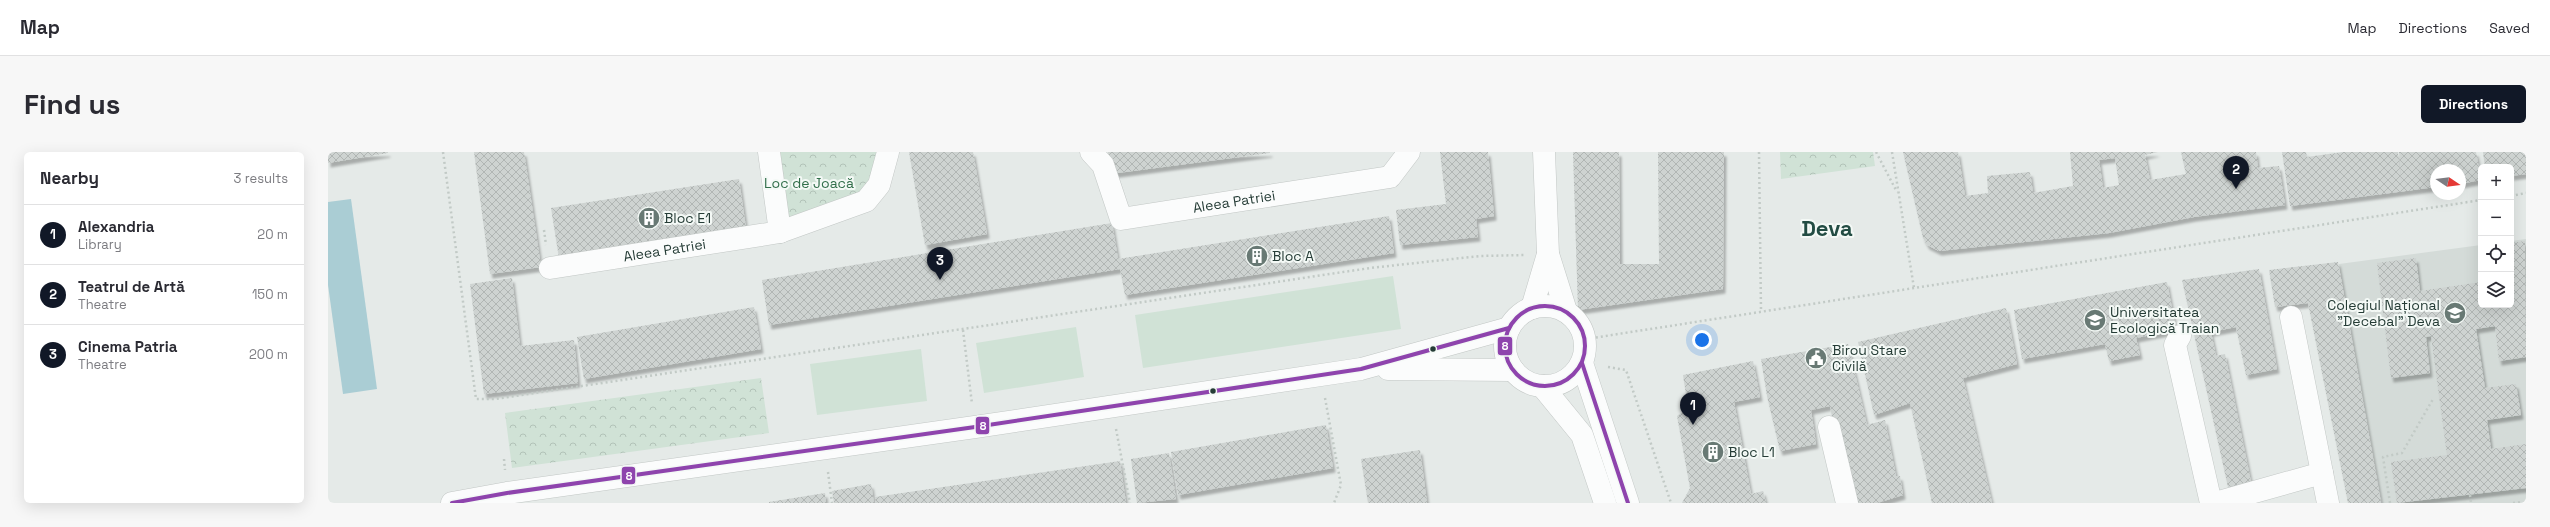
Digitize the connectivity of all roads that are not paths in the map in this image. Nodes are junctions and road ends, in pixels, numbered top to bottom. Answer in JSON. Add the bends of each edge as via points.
{"nodes":[{"id":1,"x":769,"y":152,"type":"edge"},
{"id":2,"x":888,"y":152,"type":"edge"},
{"id":3,"x":1091,"y":152,"type":"edge"},
{"id":4,"x":1409,"y":152,"type":"edge"},
{"id":5,"x":1544,"y":152,"type":"edge"},
{"id":6,"x":780,"y":232,"type":"junction"},
{"id":7,"x":1548,"y":254,"type":"junction"},
{"id":8,"x":550,"y":268,"type":"dead end"},
{"id":9,"x":1532,"y":308,"type":"junction"},
{"id":10,"x":1566,"y":310,"type":"junction"},
{"id":11,"x":2291,"y":317,"type":"dead end"},
{"id":12,"x":1509,"y":328,"type":"junction"},
{"id":13,"x":2180,"y":336,"type":"dead end"},
{"id":14,"x":1582,"y":363,"type":"junction"},
{"id":15,"x":1361,"y":369,"type":"junction"},
{"id":16,"x":1513,"y":370,"type":"junction"},
{"id":17,"x":1542,"y":386,"type":"junction"},
{"id":18,"x":1829,"y":427,"type":"dead end"},
{"id":19,"x":2322,"y":473,"type":"junction"},
{"id":20,"x":459,"y":502,"type":"edge"},
{"id":21,"x":1604,"y":503,"type":"edge"},
{"id":22,"x":1628,"y":503,"type":"edge"},
{"id":23,"x":1847,"y":503,"type":"edge"},
{"id":24,"x":2210,"y":503,"type":"edge"},
{"id":25,"x":2215,"y":503,"type":"edge"},
{"id":26,"x":2328,"y":503,"type":"edge"}],
"edges":[{"from":1,"to":6,"type":"street"},
{"from":2,"to":6,"type":"street","name":"Aleea Patriei","via":[[879,185],[866,201]]},
{"from":3,"to":4,"type":"street","name":"Aleea Patriei","via":[[1103,165],[1121,219],[1390,177]]},
{"from":5,"to":7,"type":"street"},
{"from":6,"to":8,"type":"street","name":"Aleea Patriei"},
{"from":7,"to":9,"type":"street"},
{"from":7,"to":10,"type":"street"},
{"from":9,"to":10,"type":"street","via":[[1546,305]]},
{"from":9,"to":12,"type":"street","via":[[1521,314]]},
{"from":10,"to":14,"type":"street","via":[[1581,327],[1585,339]]},
{"from":11,"to":19,"type":"street"},
{"from":12,"to":15,"type":"street"},
{"from":12,"to":16,"type":"street","via":[[1505,350]]},
{"from":13,"to":24,"type":"street","via":[[2175,345]]},
{"from":14,"to":17,"type":"street","via":[[1566,381]]},
{"from":14,"to":22,"type":"street"},
{"from":15,"to":16,"type":"street"},
{"from":15,"to":20,"type":"street"},
{"from":16,"to":17,"type":"street","via":[[1531,383]]},
{"from":17,"to":21,"type":"street","via":[[1582,435]]},
{"from":18,"to":23,"type":"street"},
{"from":19,"to":25,"type":"street"},
{"from":19,"to":26,"type":"street"}]}
